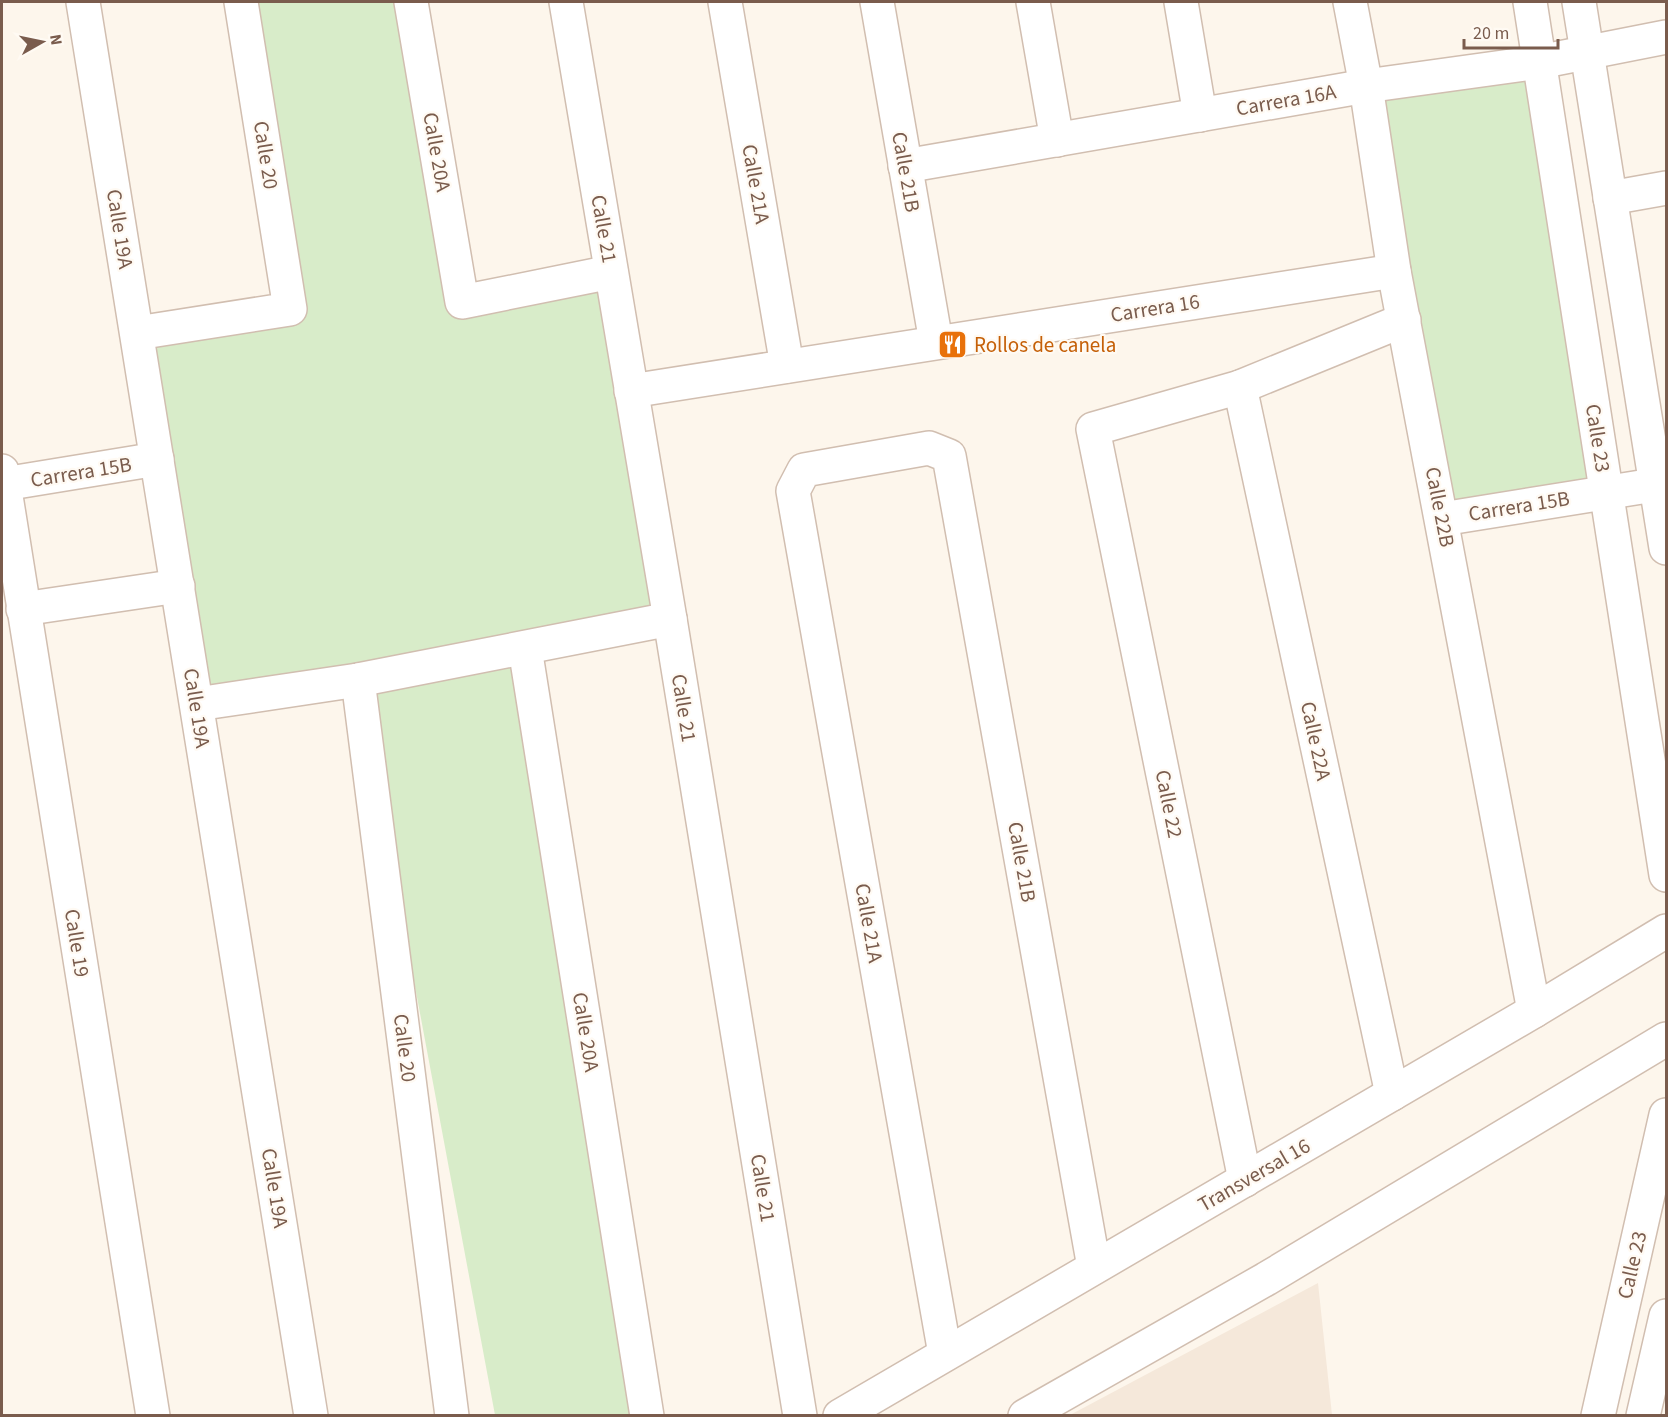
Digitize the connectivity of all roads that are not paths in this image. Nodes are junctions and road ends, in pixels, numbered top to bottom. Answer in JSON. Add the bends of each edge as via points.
{"nodes":[{"id":1,"x":83,"y":2,"type":"edge"},
{"id":2,"x":241,"y":2,"type":"edge"},
{"id":3,"x":411,"y":2,"type":"edge"},
{"id":4,"x":566,"y":2,"type":"edge"},
{"id":5,"x":725,"y":2,"type":"edge"},
{"id":6,"x":877,"y":2,"type":"edge"},
{"id":7,"x":1033,"y":2,"type":"edge"},
{"id":8,"x":1181,"y":2,"type":"edge"},
{"id":9,"x":1350,"y":2,"type":"edge"},
{"id":10,"x":1530,"y":2,"type":"edge"},
{"id":11,"x":1579,"y":2,"type":"edge"},
{"id":12,"x":1666,"y":37,"type":"edge"},
{"id":13,"x":1587,"y":52,"type":"junction"},
{"id":14,"x":1539,"y":62,"type":"junction"},
{"id":15,"x":1366,"y":86,"type":"junction"},
{"id":16,"x":1200,"y":115,"type":"junction"},
{"id":17,"x":1057,"y":140,"type":"junction"},
{"id":18,"x":905,"y":166,"type":"junction"},
{"id":19,"x":1666,"y":188,"type":"edge"},
{"id":20,"x":1610,"y":198,"type":"junction"},
{"id":21,"x":611,"y":272,"type":"junction"},
{"id":22,"x":1394,"y":272,"type":"junction"},
{"id":23,"x":1404,"y":320,"type":"junction"},
{"id":24,"x":137,"y":333,"type":"junction"},
{"id":25,"x":936,"y":342,"type":"junction"},
{"id":26,"x":787,"y":366,"type":"junction"},
{"id":27,"x":1240,"y":387,"type":"junction"},
{"id":28,"x":631,"y":391,"type":"junction"},
{"id":29,"x":949,"y":456,"type":"joint"},
{"id":30,"x":157,"y":459,"type":"junction"},
{"id":31,"x":3,"y":477,"type":"edge"},
{"id":32,"x":1661,"y":484,"type":"edge"},
{"id":33,"x":1606,"y":491,"type":"junction"},
{"id":34,"x":1442,"y":519,"type":"junction"},
{"id":35,"x":1666,"y":548,"type":"edge"},
{"id":36,"x":178,"y":586,"type":"junction"},
{"id":37,"x":23,"y":609,"type":"junction"},
{"id":38,"x":670,"y":619,"type":"junction"},
{"id":39,"x":525,"y":648,"type":"junction"},
{"id":40,"x":358,"y":680,"type":"junction"},
{"id":41,"x":197,"y":704,"type":"junction"},
{"id":42,"x":1666,"y":875,"type":"edge"},
{"id":43,"x":1666,"y":931,"type":"edge"},
{"id":44,"x":1534,"y":1011,"type":"junction"},
{"id":45,"x":1666,"y":1039,"type":"edge"},
{"id":46,"x":1392,"y":1094,"type":"junction"},
{"id":47,"x":1666,"y":1115,"type":"edge"},
{"id":48,"x":1245,"y":1180,"type":"junction"},
{"id":49,"x":1094,"y":1267,"type":"junction"},
{"id":50,"x":1666,"y":1316,"type":"edge"},
{"id":51,"x":945,"y":1354,"type":"junction"},
{"id":52,"x":153,"y":1416,"type":"edge"},
{"id":53,"x":311,"y":1416,"type":"edge"},
{"id":54,"x":452,"y":1416,"type":"edge"},
{"id":55,"x":647,"y":1416,"type":"edge"},
{"id":56,"x":800,"y":1416,"type":"edge"},
{"id":57,"x":840,"y":1416,"type":"edge"},
{"id":58,"x":1025,"y":1416,"type":"edge"},
{"id":59,"x":1598,"y":1416,"type":"edge"},
{"id":60,"x":1643,"y":1416,"type":"edge"}],
"edges":[{"from":1,"to":24,"type":"street","name":"Calle 19A"},
{"from":2,"to":24,"type":"street","name":"Calle 20","via":[[290,309]]},
{"from":3,"to":21,"type":"street","name":"Calle 20A","via":[[462,302]]},
{"from":4,"to":21,"type":"street","name":"Calle 21"},
{"from":5,"to":26,"type":"street","name":"Calle 21A"},
{"from":6,"to":18,"type":"street","name":"Calle 21B"},
{"from":7,"to":17,"type":"street"},
{"from":8,"to":16,"type":"street"},
{"from":9,"to":15,"type":"street","name":"Calle 22B"},
{"from":10,"to":14,"type":"street","name":"Calle 23"},
{"from":11,"to":13,"type":"street"},
{"from":12,"to":13,"type":"street","name":"Carrera 16A"},
{"from":13,"to":14,"type":"street","name":"Carrera 16A"},
{"from":13,"to":20,"type":"street"},
{"from":14,"to":15,"type":"street","name":"Carrera 16A"},
{"from":14,"to":33,"type":"street","name":"Calle 23"},
{"from":15,"to":16,"type":"street","name":"Carrera 16A"},
{"from":15,"to":22,"type":"street","name":"Calle 22B"},
{"from":16,"to":17,"type":"street","name":"Carrera 16A"},
{"from":17,"to":18,"type":"street","name":"Carrera 16A"},
{"from":18,"to":25,"type":"street","name":"Calle 21B"},
{"from":19,"to":20,"type":"street"},
{"from":20,"to":32,"type":"street"},
{"from":21,"to":28,"type":"street","name":"Calle 21"},
{"from":22,"to":23,"type":"street","name":"Calle 22B"},
{"from":22,"to":25,"type":"street","name":"Carrera 16"},
{"from":23,"to":27,"type":"street"},
{"from":23,"to":34,"type":"street","name":"Calle 22B"},
{"from":24,"to":30,"type":"street","name":"Calle 19A"},
{"from":25,"to":26,"type":"street","name":"Carrera 16"},
{"from":26,"to":28,"type":"street","name":"Carrera 16"},
{"from":27,"to":46,"type":"street","name":"Calle 22A"},
{"from":27,"to":48,"type":"street","name":"Calle 22","via":[[1093,429]]},
{"from":28,"to":38,"type":"street","name":"Calle 21"},
{"from":29,"to":49,"type":"street","name":"Calle 21B"},
{"from":29,"to":51,"type":"street","name":"Calle 21A","via":[[929,448],[804,470],[793,491]]},
{"from":30,"to":31,"type":"street","name":"Carrera 15B"},
{"from":30,"to":36,"type":"street","name":"Calle 19A"},
{"from":31,"to":37,"type":"street","name":"Calle 19"},
{"from":32,"to":33,"type":"street","name":"Carrera 15B"},
{"from":32,"to":35,"type":"street"},
{"from":33,"to":34,"type":"street","name":"Carrera 15B"},
{"from":33,"to":42,"type":"street","name":"Calle 23"},
{"from":34,"to":44,"type":"street","name":"Calle 22B"},
{"from":36,"to":37,"type":"street"},
{"from":36,"to":41,"type":"street","name":"Calle 19A"},
{"from":37,"to":52,"type":"street","name":"Calle 19"},
{"from":38,"to":39,"type":"street"},
{"from":38,"to":56,"type":"street","name":"Calle 21"},
{"from":39,"to":40,"type":"street"},
{"from":39,"to":55,"type":"street","name":"Calle 20A"},
{"from":40,"to":41,"type":"street"},
{"from":40,"to":54,"type":"street","name":"Calle 20"},
{"from":41,"to":53,"type":"street","name":"Calle 19A"},
{"from":43,"to":44,"type":"street","name":"Transversal 16"},
{"from":44,"to":46,"type":"street","name":"Transversal 16"},
{"from":45,"to":58,"type":"street","via":[[1266,1279]]},
{"from":46,"to":48,"type":"street","name":"Transversal 16"},
{"from":47,"to":59,"type":"street","name":"Calle 23"},
{"from":48,"to":49,"type":"street","name":"Transversal 16"},
{"from":49,"to":51,"type":"street","name":"Transversal 16"},
{"from":50,"to":60,"type":"street"},
{"from":51,"to":57,"type":"street","name":"Transversal 16"}]}
